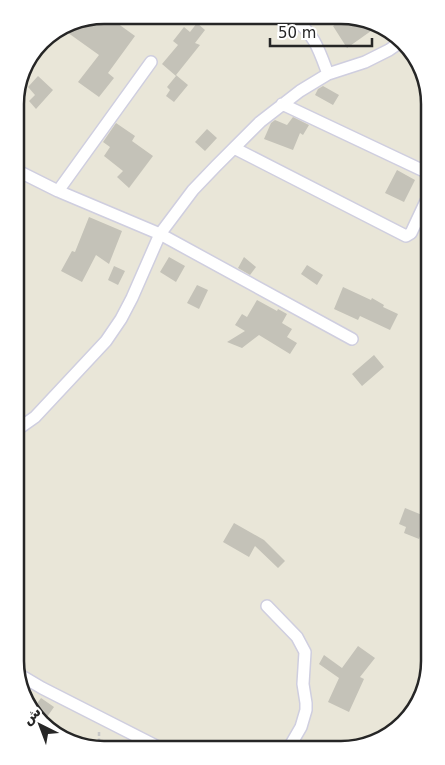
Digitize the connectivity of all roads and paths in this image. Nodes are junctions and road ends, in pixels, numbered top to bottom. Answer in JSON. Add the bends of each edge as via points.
{"nodes":[{"id":1,"x":300,"y":24,"type":"edge"},
{"id":2,"x":396,"y":45,"type":"edge"},
{"id":3,"x":151,"y":62,"type":"dead end"},
{"id":4,"x":328,"y":74,"type":"junction"},
{"id":5,"x":282,"y":104,"type":"junction"},
{"id":6,"x":234,"y":148,"type":"junction"},
{"id":7,"x":421,"y":170,"type":"edge"},
{"id":8,"x":24,"y":174,"type":"edge"},
{"id":9,"x":58,"y":192,"type":"junction"},
{"id":10,"x":421,"y":212,"type":"edge"},
{"id":11,"x":160,"y":234,"type":"junction"},
{"id":12,"x":352,"y":339,"type":"dead end"},
{"id":13,"x":24,"y":425,"type":"edge"},
{"id":14,"x":267,"y":606,"type":"dead end"},
{"id":15,"x":25,"y":678,"type":"edge"},
{"id":16,"x":97,"y":716,"type":"junction"},
{"id":17,"x":99,"y":741,"type":"edge"},
{"id":18,"x":146,"y":741,"type":"edge"},
{"id":19,"x":293,"y":741,"type":"edge"}],
"edges":[{"from":1,"to":4,"type":"street","via":[[319,47]]},
{"from":2,"to":4,"type":"street","via":[[365,62]]},
{"from":3,"to":9,"type":"street"},
{"from":4,"to":5,"type":"street"},
{"from":5,"to":6,"type":"street"},
{"from":5,"to":7,"type":"street"},
{"from":6,"to":10,"type":"street","via":[[406,236],[411,233]]},
{"from":6,"to":11,"type":"street","via":[[193,190]]},
{"from":8,"to":9,"type":"street"},
{"from":9,"to":11,"type":"street"},
{"from":11,"to":12,"type":"street"},
{"from":11,"to":13,"type":"street","via":[[136,290],[106,341]]},
{"from":14,"to":19,"type":"street","via":[[297,636],[304,652],[306,710]]},
{"from":15,"to":16,"type":"street"},
{"from":16,"to":17,"type":"path"},
{"from":16,"to":18,"type":"street"}]}
